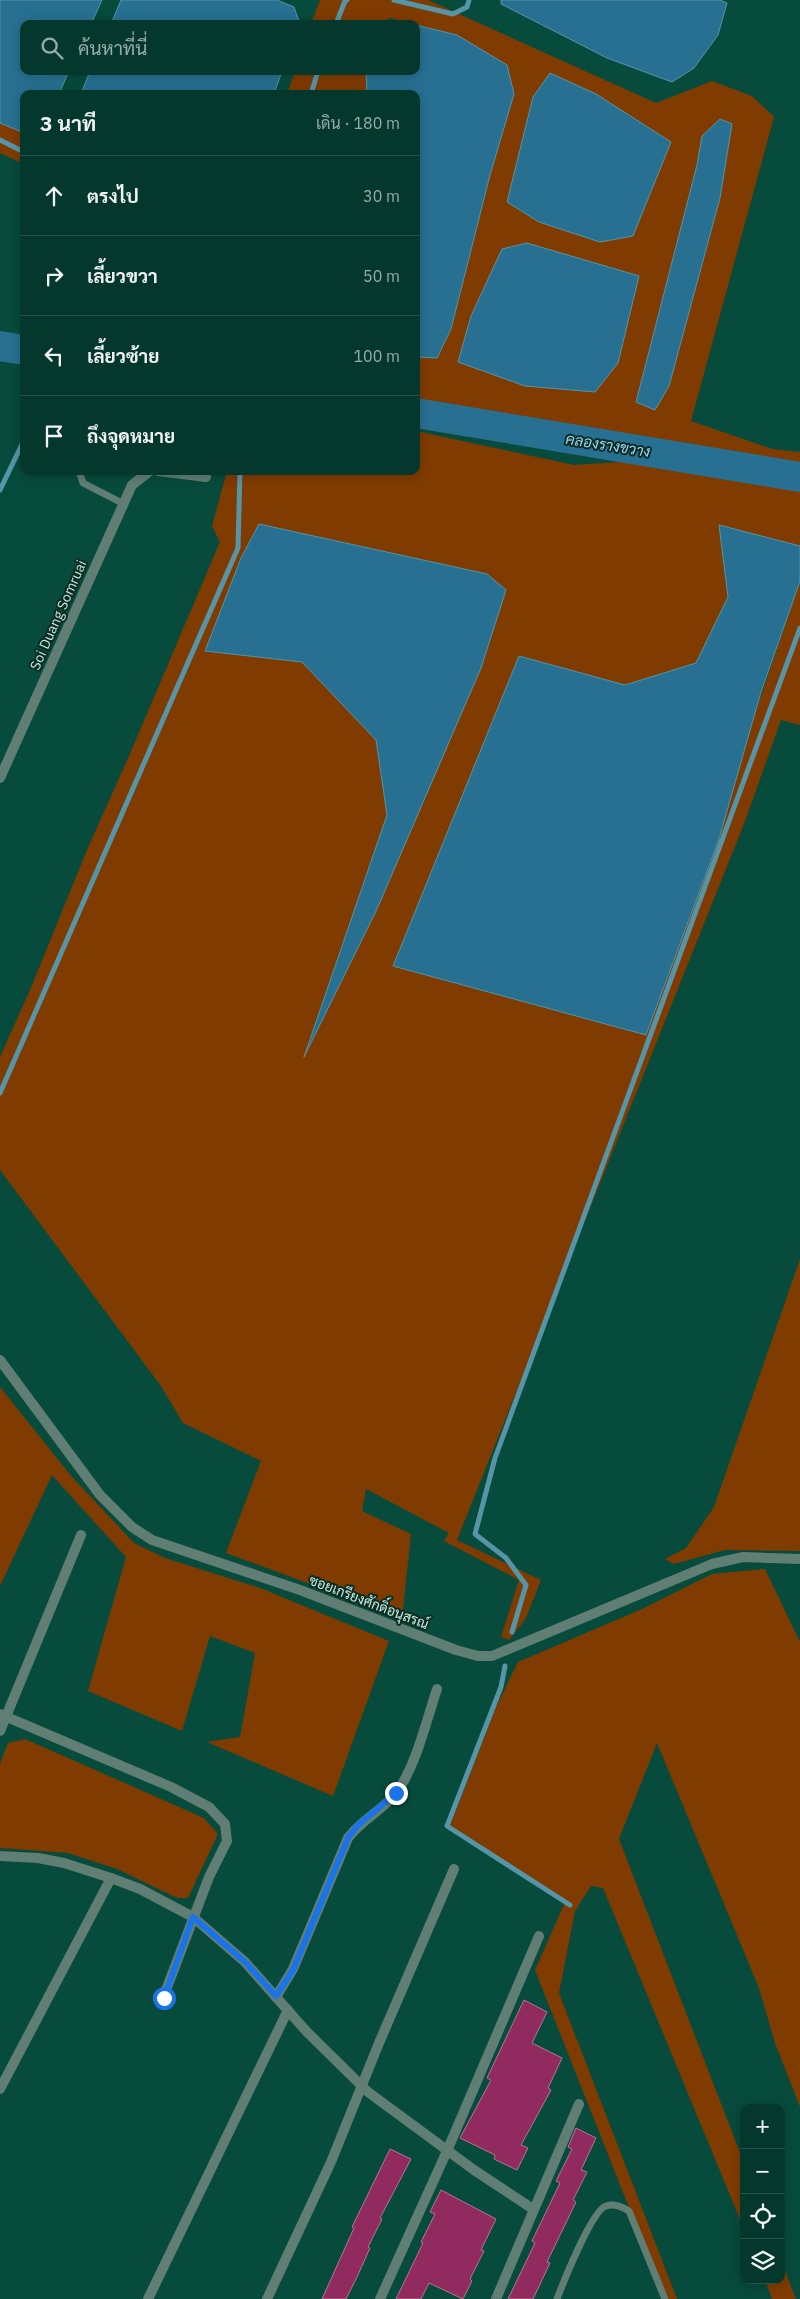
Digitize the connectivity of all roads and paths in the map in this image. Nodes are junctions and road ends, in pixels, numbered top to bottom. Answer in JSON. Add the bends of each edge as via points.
{"nodes":[{"id":1,"x":80,"y":475,"type":"edge"},
{"id":2,"x":145,"y":475,"type":"edge"},
{"id":3,"x":190,"y":475,"type":"edge"},
{"id":4,"x":206,"y":477,"type":"dead end"},
{"id":5,"x":124,"y":504,"type":"junction"},
{"id":6,"x":0,"y":778,"type":"edge"},
{"id":7,"x":0,"y":1360,"type":"edge"},
{"id":8,"x":81,"y":1535,"type":"dead end"},
{"id":9,"x":800,"y":1559,"type":"edge"},
{"id":10,"x":437,"y":1689,"type":"dead end"},
{"id":11,"x":3,"y":1715,"type":"edge"},
{"id":12,"x":0,"y":1731,"type":"edge"},
{"id":13,"x":0,"y":1856,"type":"edge"},
{"id":14,"x":454,"y":1870,"type":"dead end"},
{"id":15,"x":111,"y":1878,"type":"junction"},
{"id":16,"x":193,"y":1917,"type":"junction"},
{"id":17,"x":539,"y":1936,"type":"dead end"},
{"id":18,"x":276,"y":1996,"type":"junction"},
{"id":19,"x":164,"y":1998,"type":"dead end"},
{"id":20,"x":288,"y":2010,"type":"junction"},
{"id":21,"x":362,"y":2086,"type":"junction"},
{"id":22,"x":0,"y":2089,"type":"edge"},
{"id":23,"x":579,"y":2104,"type":"dead end"},
{"id":24,"x":447,"y":2151,"type":"junction"},
{"id":25,"x":533,"y":2209,"type":"junction"},
{"id":26,"x":148,"y":2299,"type":"edge"},
{"id":27,"x":267,"y":2299,"type":"edge"},
{"id":28,"x":380,"y":2299,"type":"edge"},
{"id":29,"x":496,"y":2299,"type":"edge"},
{"id":30,"x":557,"y":2299,"type":"edge"},
{"id":31,"x":665,"y":2299,"type":"edge"}],
"edges":[{"from":1,"to":5,"type":"lane","via":[[83,483]]},
{"from":2,"to":5,"type":"street","name":"Soi Duang Somruai","via":[[132,486]]},
{"from":3,"to":4,"type":"street"},
{"from":5,"to":6,"type":"street","name":"Soi Duang Somruai"},
{"from":7,"to":9,"type":"street","name":"ซอยเกรียงศักดิ์อนุสรณ์","via":[[100,1495],[132,1526],[152,1540],[300,1590],[478,1656],[492,1656],[712,1564],[743,1557]]},
{"from":8,"to":11,"type":"street"},
{"from":10,"to":18,"type":"street","via":[[403,1781],[388,1802],[357,1826],[348,1838],[293,1970]]},
{"from":11,"to":12,"type":"street"},
{"from":11,"to":16,"type":"street","via":[[171,1788],[220,1816],[226,1824],[226,1841]]},
{"from":13,"to":15,"type":"street","via":[[64,1863]]},
{"from":14,"to":21,"type":"street"},
{"from":15,"to":16,"type":"street","via":[[140,1889]]},
{"from":15,"to":22,"type":"street"},
{"from":16,"to":18,"type":"street","via":[[245,1962]]},
{"from":16,"to":19,"type":"street"},
{"from":17,"to":24,"type":"street"},
{"from":18,"to":20,"type":"street"},
{"from":20,"to":21,"type":"street"},
{"from":20,"to":26,"type":"street"},
{"from":21,"to":24,"type":"street"},
{"from":21,"to":27,"type":"street","via":[[331,2162]]},
{"from":23,"to":25,"type":"street"},
{"from":24,"to":25,"type":"street"},
{"from":24,"to":28,"type":"street"},
{"from":25,"to":29,"type":"street"},
{"from":30,"to":31,"type":"lane","via":[[590,2224],[598,2210],[606,2206],[629,2211]]}]}
